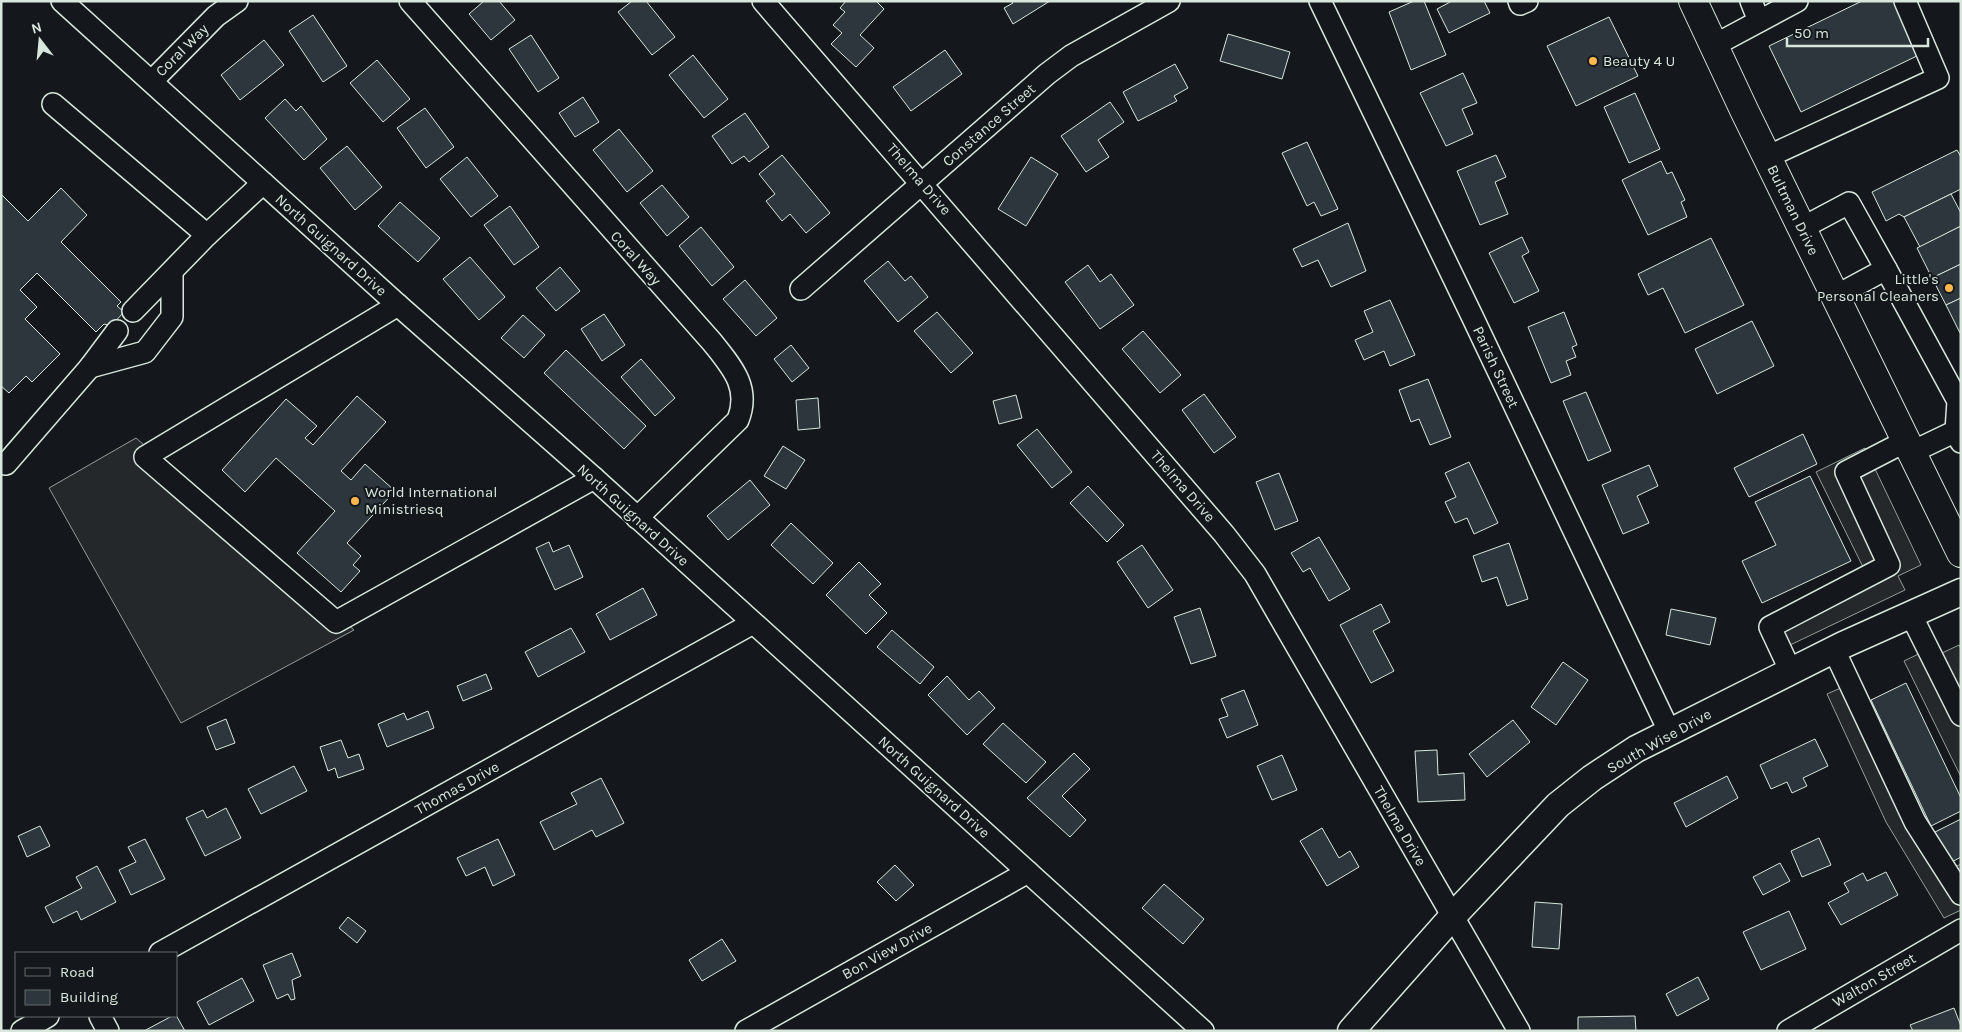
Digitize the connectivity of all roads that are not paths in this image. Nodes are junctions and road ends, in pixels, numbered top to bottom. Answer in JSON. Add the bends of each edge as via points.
{"nodes":[{"id":1,"x":62,"y":1,"type":"edge"},
{"id":2,"x":237,"y":1,"type":"edge"},
{"id":3,"x":410,"y":1,"type":"edge"},
{"id":4,"x":763,"y":1,"type":"edge"},
{"id":5,"x":1168,"y":1,"type":"edge"},
{"id":6,"x":1320,"y":1,"type":"edge"},
{"id":7,"x":1519,"y":1,"type":"edge"},
{"id":8,"x":1527,"y":1,"type":"edge"},
{"id":9,"x":1693,"y":1,"type":"edge"},
{"id":10,"x":1797,"y":1,"type":"edge"},
{"id":11,"x":1905,"y":1,"type":"edge"},
{"id":12,"x":1755,"y":11,"type":"edge"},
{"id":13,"x":1713,"y":46,"type":"junction"},
{"id":14,"x":152,"y":81,"type":"junction"},
{"id":15,"x":53,"y":104,"type":"dead end"},
{"id":16,"x":1767,"y":157,"type":"junction"},
{"id":17,"x":263,"y":182,"type":"junction"},
{"id":18,"x":922,"y":183,"type":"junction"},
{"id":19,"x":1802,"y":228,"type":"junction"},
{"id":20,"x":207,"y":235,"type":"junction"},
{"id":21,"x":1886,"y":269,"type":"junction"},
{"id":22,"x":172,"y":272,"type":"junction"},
{"id":23,"x":801,"y":289,"type":"dead end"},
{"id":24,"x":1836,"y":296,"type":"junction"},
{"id":25,"x":398,"y":305,"type":"junction"},
{"id":26,"x":133,"y":311,"type":"dead end"},
{"id":27,"x":117,"y":331,"type":"dead end"},
{"id":28,"x":90,"y":367,"type":"junction"},
{"id":29,"x":1959,"y":400,"type":"edge"},
{"id":30,"x":1958,"y":436,"type":"edge"},
{"id":31,"x":1909,"y":447,"type":"junction"},
{"id":32,"x":6,"y":464,"type":"dead end"},
{"id":33,"x":594,"y":478,"type":"junction"},
{"id":34,"x":637,"y":518,"type":"junction"},
{"id":35,"x":1958,"y":541,"type":"edge"},
{"id":36,"x":1961,"y":592,"type":"edge"},
{"id":37,"x":1911,"y":615,"type":"junction"},
{"id":38,"x":753,"y":623,"type":"junction"},
{"id":39,"x":1834,"y":650,"type":"junction"},
{"id":40,"x":1791,"y":672,"type":"junction"},
{"id":41,"x":1961,"y":716,"type":"edge"},
{"id":42,"x":1670,"y":733,"type":"junction"},
{"id":43,"x":1028,"y":872,"type":"junction"},
{"id":44,"x":1958,"y":882,"type":"edge"},
{"id":45,"x":1452,"y":917,"type":"junction"},
{"id":46,"x":1961,"y":930,"type":"edge"},
{"id":47,"x":162,"y":952,"type":"edge"},
{"id":48,"x":46,"y":1017,"type":"edge"},
{"id":49,"x":101,"y":1017,"type":"edge"},
{"id":50,"x":22,"y":1031,"type":"edge"},
{"id":51,"x":108,"y":1031,"type":"edge"},
{"id":52,"x":746,"y":1031,"type":"edge"},
{"id":53,"x":1203,"y":1031,"type":"edge"},
{"id":54,"x":1351,"y":1031,"type":"edge"},
{"id":55,"x":1519,"y":1031,"type":"edge"},
{"id":56,"x":1788,"y":1031,"type":"edge"}],
"edges":[{"from":1,"to":14,"type":"street","name":"North Guignard Drive"},
{"from":2,"to":14,"type":"street","name":"Coral Way","via":[[216,16]]},
{"from":3,"to":34,"type":"street","name":"Coral Way","via":[[712,342],[738,378],[743,407],[738,420]]},
{"from":4,"to":18,"type":"street","name":"Thelma Drive"},
{"from":5,"to":18,"type":"street","name":"Constance Street","via":[[1071,56]]},
{"from":6,"to":42,"type":"street","name":"Parish Street"},
{"from":7,"to":8,"type":"street","via":[[1520,4]]},
{"from":9,"to":13,"type":"highway","name":"Bultman Drive"},
{"from":10,"to":12,"type":"street"},
{"from":11,"to":16,"type":"street","via":[[1938,78]]},
{"from":12,"to":13,"type":"street"},
{"from":13,"to":16,"type":"highway","name":"Bultman Drive"},
{"from":14,"to":17,"type":"street","name":"North Guignard Drive"},
{"from":15,"to":20,"type":"street"},
{"from":16,"to":19,"type":"highway","name":"Bultman Drive"},
{"from":17,"to":20,"type":"street"},
{"from":17,"to":25,"type":"street","name":"North Guignard Drive"},
{"from":18,"to":23,"type":"street","name":"Constance Street"},
{"from":18,"to":45,"type":"street","name":"Thelma Drive","via":[[1255,574]]},
{"from":19,"to":21,"type":"street","via":[[1849,203]]},
{"from":19,"to":24,"type":"highway","name":"Bultman Drive"},
{"from":20,"to":22,"type":"street"},
{"from":21,"to":24,"type":"street"},
{"from":21,"to":29,"type":"street"},
{"from":22,"to":26,"type":"street"},
{"from":22,"to":28,"type":"street","via":[[172,317],[144,352]]},
{"from":24,"to":31,"type":"highway","name":"Bultman Drive"},
{"from":25,"to":33,"type":"street","name":"North Guignard Drive"},
{"from":25,"to":33,"type":"street","via":[[145,457],[336,622]]},
{"from":27,"to":28,"type":"street"},
{"from":28,"to":32,"type":"street"},
{"from":29,"to":30,"type":"street"},
{"from":30,"to":31,"type":"street"},
{"from":31,"to":35,"type":"highway","name":"Bultman Drive"},
{"from":31,"to":40,"type":"street","via":[[1846,472],[1889,565],[1770,627]]},
{"from":33,"to":34,"type":"street","name":"North Guignard Drive"},
{"from":34,"to":38,"type":"street","name":"North Guignard Drive"},
{"from":36,"to":37,"type":"main road","name":"South Wise Drive"},
{"from":37,"to":39,"type":"main road","name":"South Wise Drive"},
{"from":37,"to":41,"type":"street"},
{"from":38,"to":43,"type":"street","name":"North Guignard Drive"},
{"from":38,"to":47,"type":"street","name":"Thomas Drive"},
{"from":39,"to":40,"type":"main road","name":"South Wise Drive"},
{"from":39,"to":44,"type":"street","via":[[1915,822]]},
{"from":40,"to":42,"type":"main road","name":"South Wise Drive"},
{"from":42,"to":45,"type":"main road","name":"South Wise Drive","via":[[1592,778],[1558,806]]},
{"from":43,"to":52,"type":"street","name":"Bon View Drive"},
{"from":43,"to":53,"type":"street","name":"North Guignard Drive"},
{"from":45,"to":54,"type":"main road","name":"South Wise Drive"},
{"from":45,"to":55,"type":"street","name":"Thelma Drive"},
{"from":46,"to":56,"type":"street","name":"Walton Street"},
{"from":48,"to":50,"type":"street"},
{"from":49,"to":51,"type":"street"}]}
